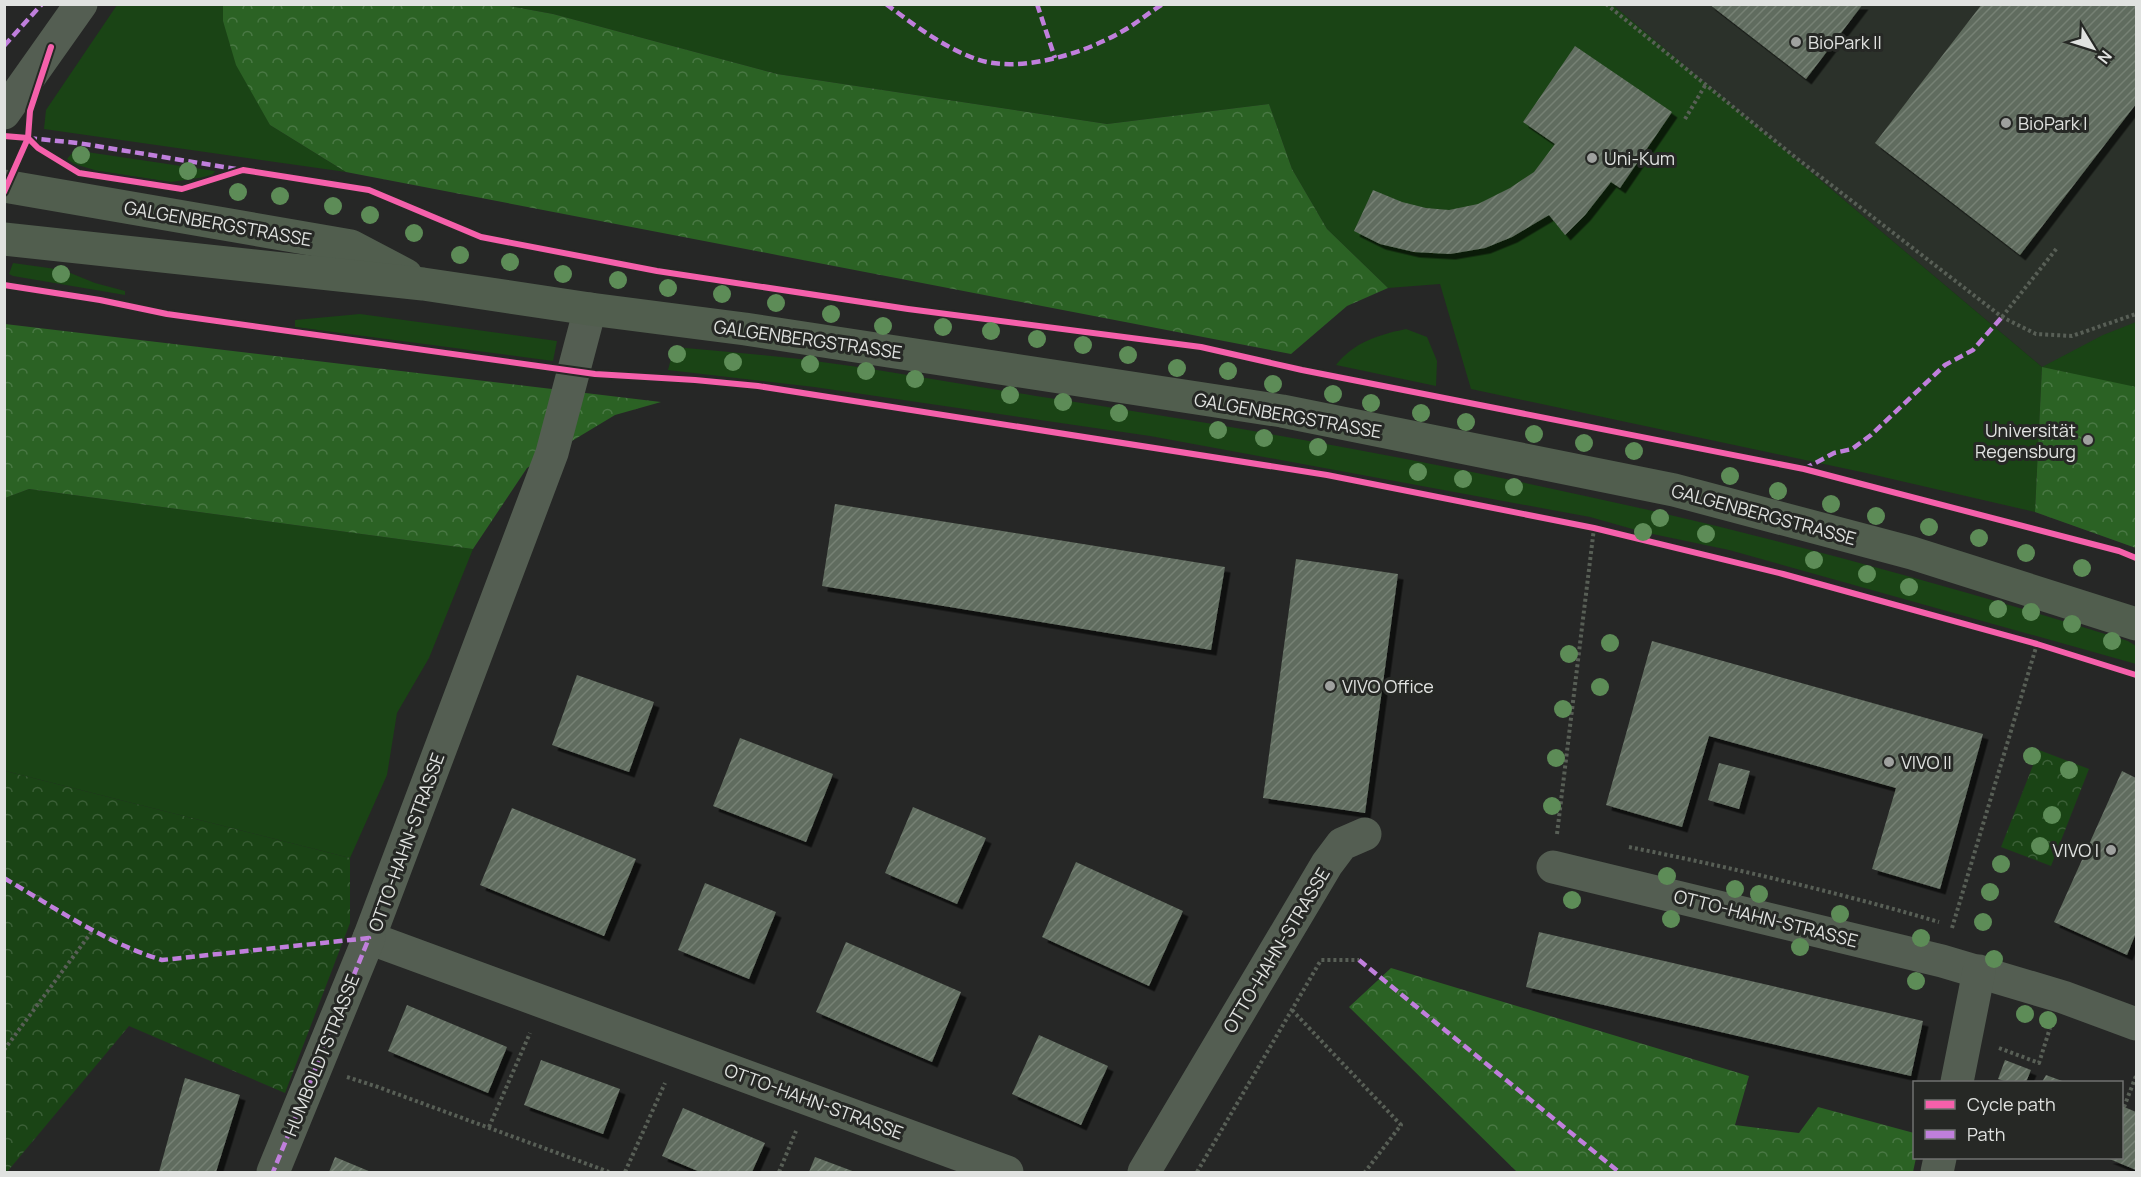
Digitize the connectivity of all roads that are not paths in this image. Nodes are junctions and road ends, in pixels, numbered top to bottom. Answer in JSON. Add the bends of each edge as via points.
{"nodes":[{"id":1,"x":81,"y":4,"type":"edge"},
{"id":2,"x":4,"y":113,"type":"edge"},
{"id":3,"x":4,"y":186,"type":"edge"},
{"id":4,"x":4,"y":239,"type":"edge"},
{"id":5,"x":423,"y":284,"type":"junction"},
{"id":6,"x":590,"y":309,"type":"junction"},
{"id":7,"x":2136,"y":624,"type":"edge"},
{"id":8,"x":1365,"y":834,"type":"dead end"},
{"id":9,"x":1553,"y":867,"type":"road end"},
{"id":10,"x":369,"y":938,"type":"junction"},
{"id":11,"x":1979,"y":971,"type":"junction"},
{"id":12,"x":2136,"y":1023,"type":"edge"},
{"id":13,"x":1957,"y":1081,"type":"edge"},
{"id":14,"x":273,"y":1173,"type":"edge"},
{"id":15,"x":1007,"y":1173,"type":"edge"},
{"id":16,"x":1143,"y":1173,"type":"edge"}],
"edges":[{"from":1,"to":2,"type":"street"},
{"from":3,"to":5,"type":"street","name":"GALGENBERGSTRASSE","via":[[351,246]]},
{"from":4,"to":5,"type":"street","name":"GALGENBERGSTRASSE"},
{"from":5,"to":6,"type":"street","name":"GALGENBERGSTRASSE"},
{"from":6,"to":7,"type":"street","name":"GALGENBERGSTRASSE","via":[[1282,411],[1663,487],[1912,554]]},
{"from":6,"to":10,"type":"street","name":"OTTO-HAHN-STRASSE","via":[[552,453]]},
{"from":8,"to":16,"type":"street","name":"OTTO-HAHN-STRASSE","via":[[1342,844],[1327,864]]},
{"from":9,"to":11,"type":"street","name":"OTTO-HAHN-STRASSE"},
{"from":10,"to":14,"type":"street","name":"HUMBOLDTSTRASSE"},
{"from":10,"to":15,"type":"street","name":"OTTO-HAHN-STRASSE"},
{"from":11,"to":12,"type":"street","name":"OTTO-HAHN-STRASSE"},
{"from":11,"to":13,"type":"street"}]}
